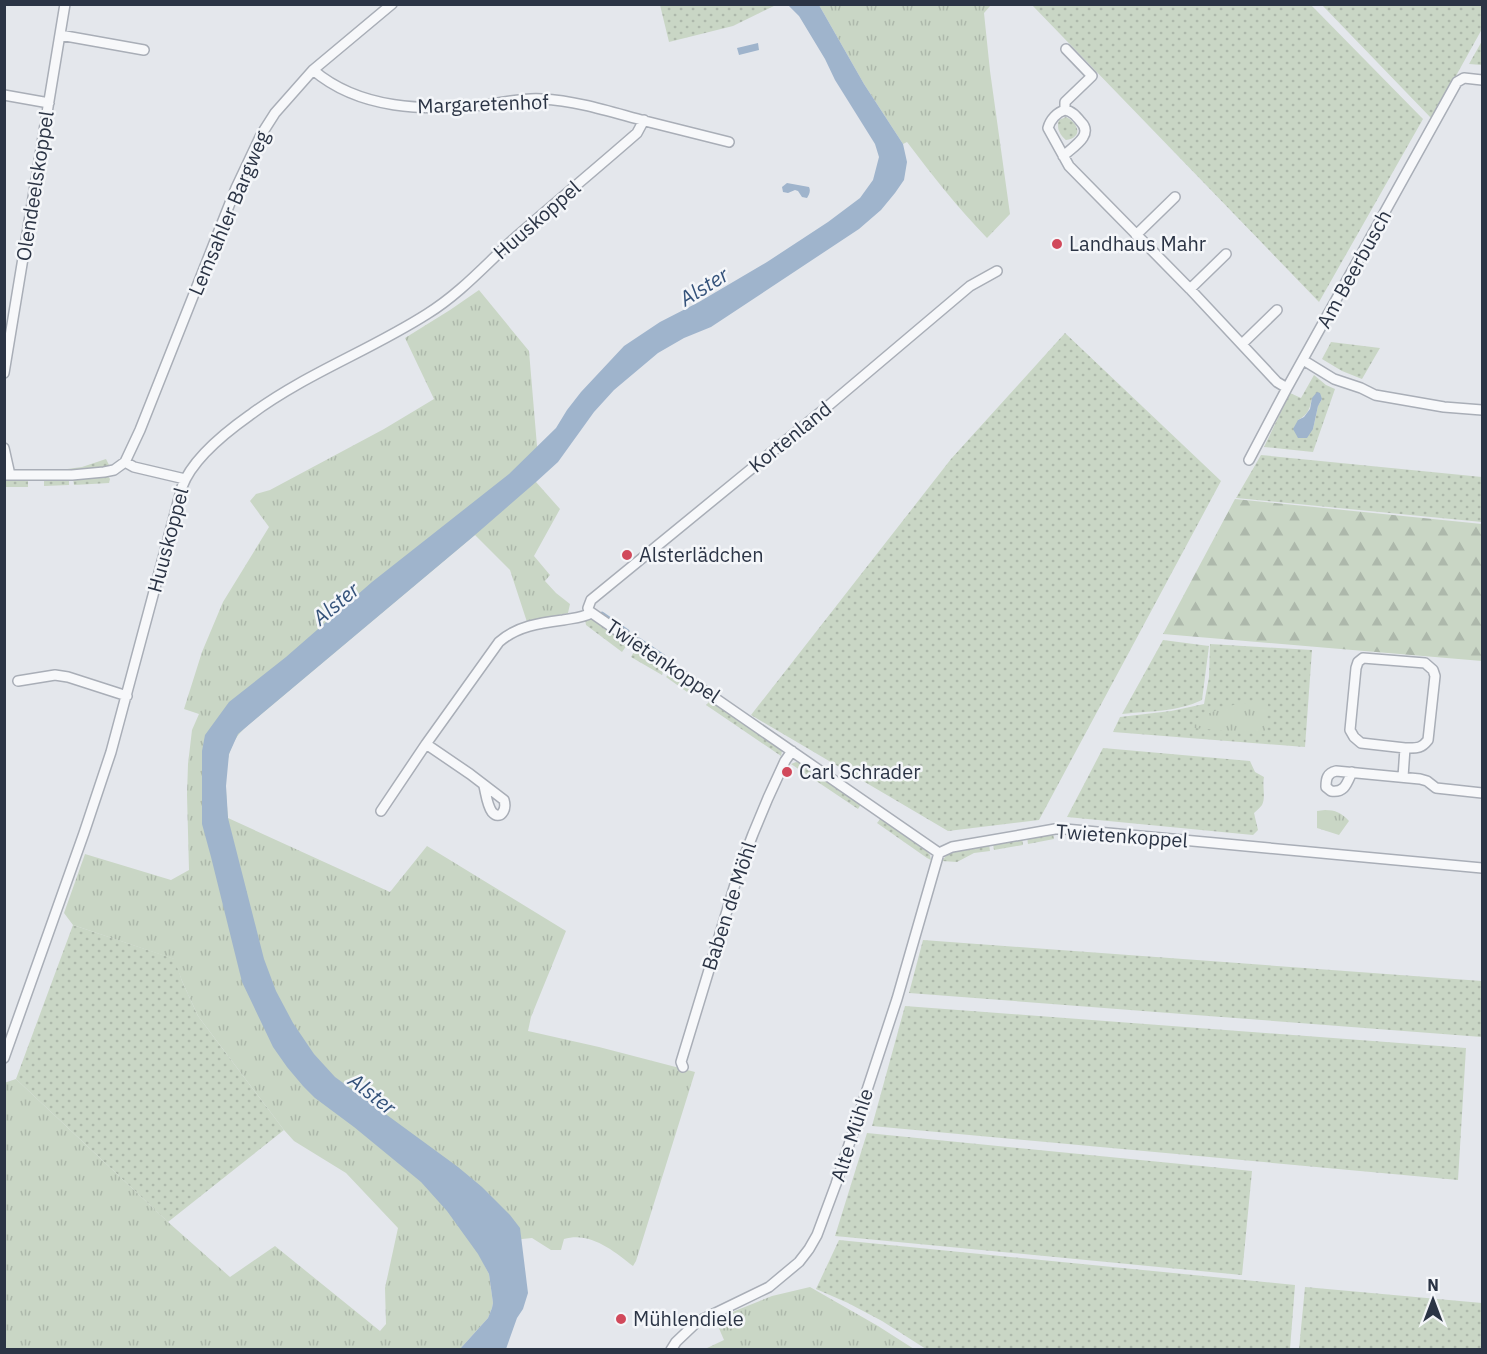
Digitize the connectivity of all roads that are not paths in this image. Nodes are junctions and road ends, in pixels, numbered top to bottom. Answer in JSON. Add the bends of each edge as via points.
{"nodes":[{"id":1,"x":65,"y":4,"type":"edge"},
{"id":2,"x":392,"y":4,"type":"edge"},
{"id":3,"x":60,"y":35,"type":"junction"},
{"id":4,"x":1066,"y":49,"type":"dead end"},
{"id":5,"x":144,"y":50,"type":"dead end"},
{"id":6,"x":313,"y":70,"type":"junction"},
{"id":7,"x":1482,"y":80,"type":"edge"},
{"id":8,"x":4,"y":95,"type":"edge"},
{"id":9,"x":49,"y":103,"type":"junction"},
{"id":10,"x":1065,"y":110,"type":"junction"},
{"id":11,"x":644,"y":120,"type":"junction"},
{"id":12,"x":729,"y":142,"type":"dead end"},
{"id":13,"x":1063,"y":156,"type":"junction"},
{"id":14,"x":1175,"y":197,"type":"dead end"},
{"id":15,"x":1136,"y":235,"type":"junction"},
{"id":16,"x":1226,"y":254,"type":"dead end"},
{"id":17,"x":997,"y":270,"type":"dead end"},
{"id":18,"x":1190,"y":289,"type":"junction"},
{"id":19,"x":1277,"y":310,"type":"dead end"},
{"id":20,"x":1242,"y":344,"type":"junction"},
{"id":21,"x":1303,"y":360,"type":"junction"},
{"id":22,"x":4,"y":373,"type":"edge"},
{"id":23,"x":1287,"y":388,"type":"junction"},
{"id":24,"x":1482,"y":410,"type":"edge"},
{"id":25,"x":4,"y":448,"type":"edge"},
{"id":26,"x":1249,"y":460,"type":"dead end"},
{"id":27,"x":125,"y":462,"type":"junction"},
{"id":28,"x":7,"y":475,"type":"edge"},
{"id":29,"x":185,"y":479,"type":"junction"},
{"id":30,"x":589,"y":610,"type":"junction"},
{"id":31,"x":18,"y":681,"type":"dead end"},
{"id":32,"x":127,"y":696,"type":"junction"},
{"id":33,"x":426,"y":744,"type":"junction"},
{"id":34,"x":1405,"y":748,"type":"junction"},
{"id":35,"x":792,"y":751,"type":"junction"},
{"id":36,"x":1352,"y":772,"type":"dead end"},
{"id":37,"x":1403,"y":777,"type":"junction"},
{"id":38,"x":484,"y":786,"type":"dead end"},
{"id":39,"x":1482,"y":793,"type":"edge"},
{"id":40,"x":381,"y":811,"type":"dead end"},
{"id":41,"x":939,"y":853,"type":"junction"},
{"id":42,"x":1482,"y":868,"type":"edge"},
{"id":43,"x":4,"y":1058,"type":"edge"},
{"id":44,"x":683,"y":1066,"type":"dead end"},
{"id":45,"x":671,"y":1350,"type":"edge"}],
"edges":[{"from":1,"to":3,"type":"street","name":"Olendeelskoppel"},
{"from":2,"to":6,"type":"street","name":"Lemsahler Bargweg"},
{"from":3,"to":5,"type":"street"},
{"from":3,"to":9,"type":"street","name":"Olendeelskoppel"},
{"from":4,"to":10,"type":"street","via":[[1092,76],[1065,102]]},
{"from":6,"to":11,"type":"street","name":"Margaretenhof","via":[[324,80],[367,99],[412,108],[540,98],[593,106]]},
{"from":6,"to":27,"type":"street","name":"Lemsahler Bargweg","via":[[261,135]]},
{"from":7,"to":21,"type":"street","name":"Am Beerbusch","via":[[1457,82]]},
{"from":8,"to":9,"type":"street"},
{"from":9,"to":22,"type":"street","name":"Olendeelskoppel"},
{"from":10,"to":13,"type":"street","via":[[1048,128]]},
{"from":10,"to":13,"type":"street","via":[[1085,126],[1086,132]]},
{"from":11,"to":12,"type":"street","name":"Margaretenhof"},
{"from":11,"to":29,"type":"street","name":"Huuskoppel","via":[[637,133],[448,299],[428,314],[265,403],[205,454]]},
{"from":13,"to":15,"type":"street"},
{"from":14,"to":15,"type":"street"},
{"from":15,"to":18,"type":"street"},
{"from":16,"to":18,"type":"street"},
{"from":17,"to":30,"type":"street","name":"Kortenland","via":[[970,286],[591,600]]},
{"from":18,"to":20,"type":"street"},
{"from":19,"to":20,"type":"street"},
{"from":20,"to":23,"type":"street"},
{"from":21,"to":23,"type":"street","name":"Am Beerbusch"},
{"from":21,"to":24,"type":"street","via":[[1334,379],[1375,395]]},
{"from":23,"to":26,"type":"street","name":"Am Beerbusch"},
{"from":25,"to":28,"type":"street"},
{"from":27,"to":28,"type":"street","via":[[104,472]]},
{"from":27,"to":29,"type":"street"},
{"from":29,"to":32,"type":"street","name":"Huuskoppel"},
{"from":30,"to":33,"type":"street","via":[[580,617],[508,634]]},
{"from":30,"to":35,"type":"street","name":"Twietenkoppel"},
{"from":31,"to":32,"type":"street","via":[[55,675]]},
{"from":32,"to":43,"type":"street","name":"Huuskoppel","via":[[102,779]]},
{"from":33,"to":38,"type":"street"},
{"from":33,"to":40,"type":"street"},
{"from":34,"to":34,"type":"street","via":[[1424,746],[1428,740],[1433,670],[1425,663],[1363,658],[1356,668],[1350,730],[1361,742]]},
{"from":34,"to":37,"type":"street"},
{"from":35,"to":41,"type":"street","name":"Twietenkoppel"},
{"from":35,"to":44,"type":"street","name":"Baben de Möhl","via":[[740,868],[681,1062]]},
{"from":36,"to":37,"type":"street"},
{"from":37,"to":39,"type":"street","via":[[1426,781],[1436,788]]},
{"from":41,"to":42,"type":"street","name":"Twietenkoppel","via":[[1065,829]]},
{"from":41,"to":45,"type":"street","name":"Alte Mühle","via":[[897,999],[817,1235],[799,1262],[769,1287],[697,1322]]}]}
